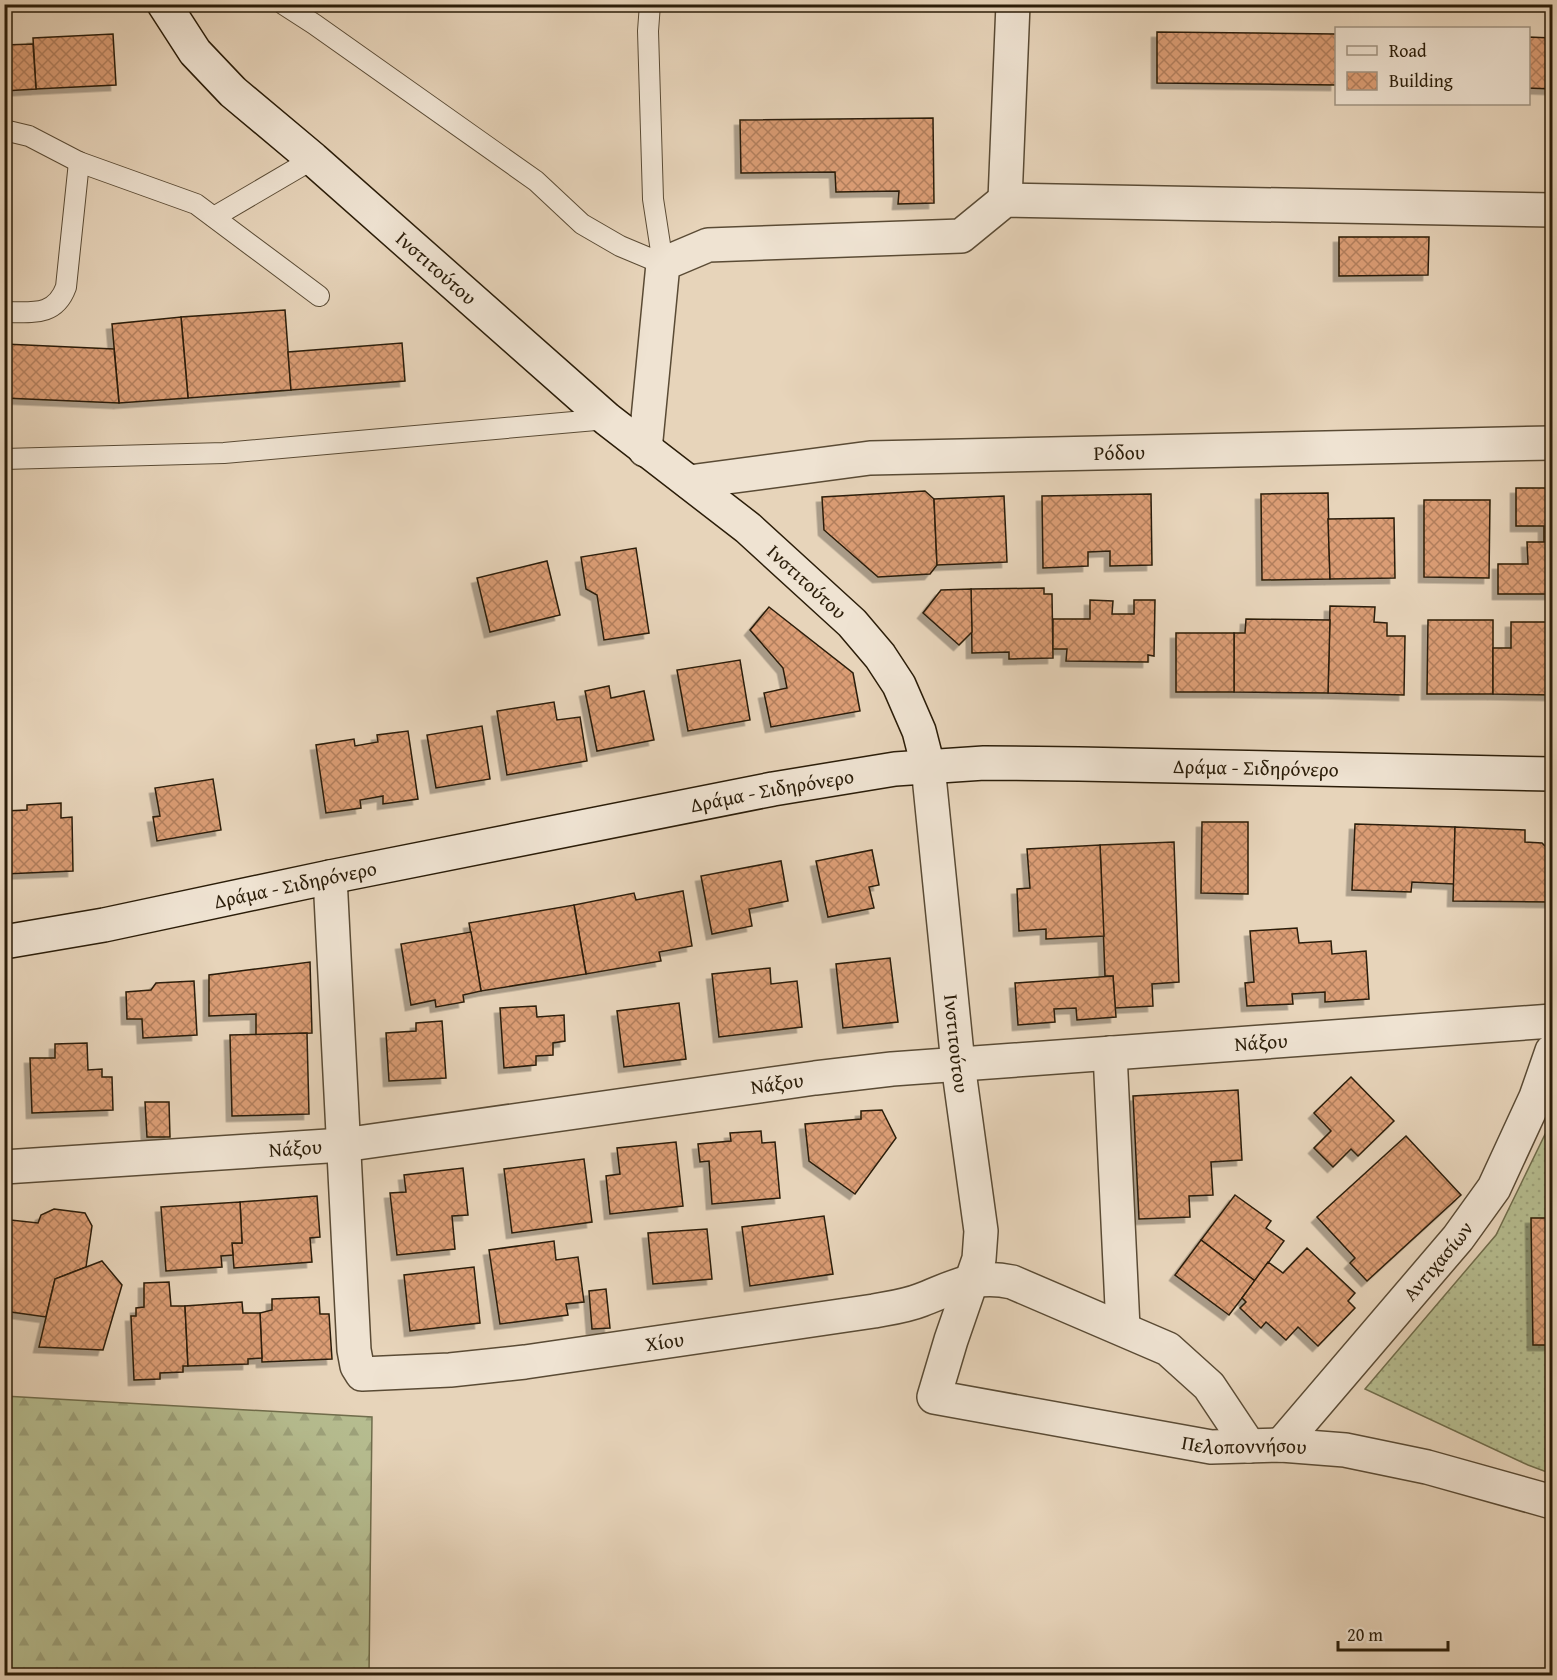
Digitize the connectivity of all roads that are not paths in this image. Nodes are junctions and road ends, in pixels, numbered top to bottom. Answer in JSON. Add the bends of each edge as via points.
{"nodes":[{"id":1,"x":164,"y":4,"type":"edge"},
{"id":2,"x":284,"y":4,"type":"edge"},
{"id":3,"x":650,"y":4,"type":"edge"},
{"id":4,"x":1013,"y":4,"type":"edge"},
{"id":5,"x":4,"y":130,"type":"edge"},
{"id":6,"x":313,"y":159,"type":"junction"},
{"id":7,"x":79,"y":162,"type":"junction"},
{"id":8,"x":1005,"y":200,"type":"junction"},
{"id":9,"x":1552,"y":210,"type":"edge"},
{"id":10,"x":214,"y":218,"type":"junction"},
{"id":11,"x":663,"y":264,"type":"junction"},
{"id":12,"x":319,"y":296,"type":"dead end"},
{"id":13,"x":4,"y":312,"type":"edge"},
{"id":14,"x":607,"y":419,"type":"junction"},
{"id":15,"x":1552,"y":443,"type":"edge"},
{"id":16,"x":645,"y":450,"type":"junction"},
{"id":17,"x":4,"y":459,"type":"edge"},
{"id":18,"x":689,"y":482,"type":"junction"},
{"id":19,"x":928,"y":766,"type":"junction"},
{"id":20,"x":1552,"y":774,"type":"edge"},
{"id":21,"x":330,"y":877,"type":"junction"},
{"id":22,"x":4,"y":942,"type":"edge"},
{"id":23,"x":1552,"y":1021,"type":"edge"},
{"id":24,"x":1552,"y":1051,"type":"edge"},
{"id":25,"x":1110,"y":1053,"type":"junction"},
{"id":26,"x":958,"y":1064,"type":"junction"},
{"id":27,"x":343,"y":1145,"type":"junction"},
{"id":28,"x":4,"y":1167,"type":"edge"},
{"id":29,"x":970,"y":1280,"type":"junction"},
{"id":30,"x":1123,"y":1328,"type":"junction"},
{"id":31,"x":934,"y":1397,"type":"joint"},
{"id":32,"x":1281,"y":1445,"type":"junction"},
{"id":33,"x":1250,"y":1446,"type":"junction"},
{"id":34,"x":1552,"y":1502,"type":"edge"}],
"edges":[{"from":1,"to":6,"type":"street","name":"Ινστιτούτου","via":[[213,73]]},
{"from":2,"to":11,"type":"lane","via":[[536,181],[582,224]]},
{"from":3,"to":11,"type":"lane","via":[[653,199]]},
{"from":4,"to":8,"type":"street"},
{"from":5,"to":7,"type":"lane","via":[[29,136]]},
{"from":6,"to":10,"type":"lane"},
{"from":6,"to":14,"type":"street","name":"Ινστιτούτου"},
{"from":7,"to":10,"type":"lane","via":[[196,204]]},
{"from":7,"to":13,"type":"lane","via":[[66,287],[61,299],[40,312]]},
{"from":8,"to":9,"type":"street"},
{"from":8,"to":11,"type":"street","via":[[962,236],[708,245]]},
{"from":10,"to":12,"type":"lane"},
{"from":11,"to":16,"type":"street"},
{"from":14,"to":16,"type":"street","name":"Ινστιτούτου"},
{"from":14,"to":17,"type":"lane","via":[[224,453]]},
{"from":15,"to":18,"type":"street","name":"Ρόδου","via":[[870,458]]},
{"from":16,"to":18,"type":"street","name":"Ινστιτούτου"},
{"from":18,"to":19,"type":"street","name":"Ινστιτούτου","via":[[764,542],[866,638],[899,685],[919,731]]},
{"from":19,"to":20,"type":"street","name":"Δράμα - Σιδηρόνερο","via":[[1079,764]]},
{"from":19,"to":21,"type":"street","name":"Δράμα - Σιδηρόνερο","via":[[773,789]]},
{"from":19,"to":26,"type":"street","name":"Ινστιτούτου"},
{"from":21,"to":22,"type":"street","name":"Δράμα - Σιδηρόνερο"},
{"from":21,"to":27,"type":"street"},
{"from":23,"to":25,"type":"street","name":"Νάξου"},
{"from":24,"to":32,"type":"street","name":"Αντιχασίων","via":[[1519,1137],[1489,1196],[1458,1238]]},
{"from":25,"to":26,"type":"street","name":"Νάξου"},
{"from":25,"to":30,"type":"street"},
{"from":26,"to":27,"type":"street","name":"Νάξου","via":[[815,1078]]},
{"from":26,"to":29,"type":"street","name":"Ινστιτούτου","via":[[981,1231],[979,1259]]},
{"from":27,"to":28,"type":"street","name":"Νάξου"},
{"from":27,"to":29,"type":"street","name":"Χίου","via":[[354,1350],[362,1374],[525,1362],[874,1311],[919,1301]]},
{"from":29,"to":30,"type":"street","via":[[1012,1282]]},
{"from":29,"to":31,"type":"street","name":"Ινστιτούτου"},
{"from":30,"to":33,"type":"street","via":[[1168,1349],[1194,1371],[1209,1386]]},
{"from":31,"to":33,"type":"street","name":"Πελοποννήσου","via":[[1210,1447]]},
{"from":32,"to":33,"type":"street","name":"Πελοποννήσου"},
{"from":32,"to":34,"type":"street","name":"Πελοποννήσου","via":[[1345,1450],[1400,1460]]}]}
